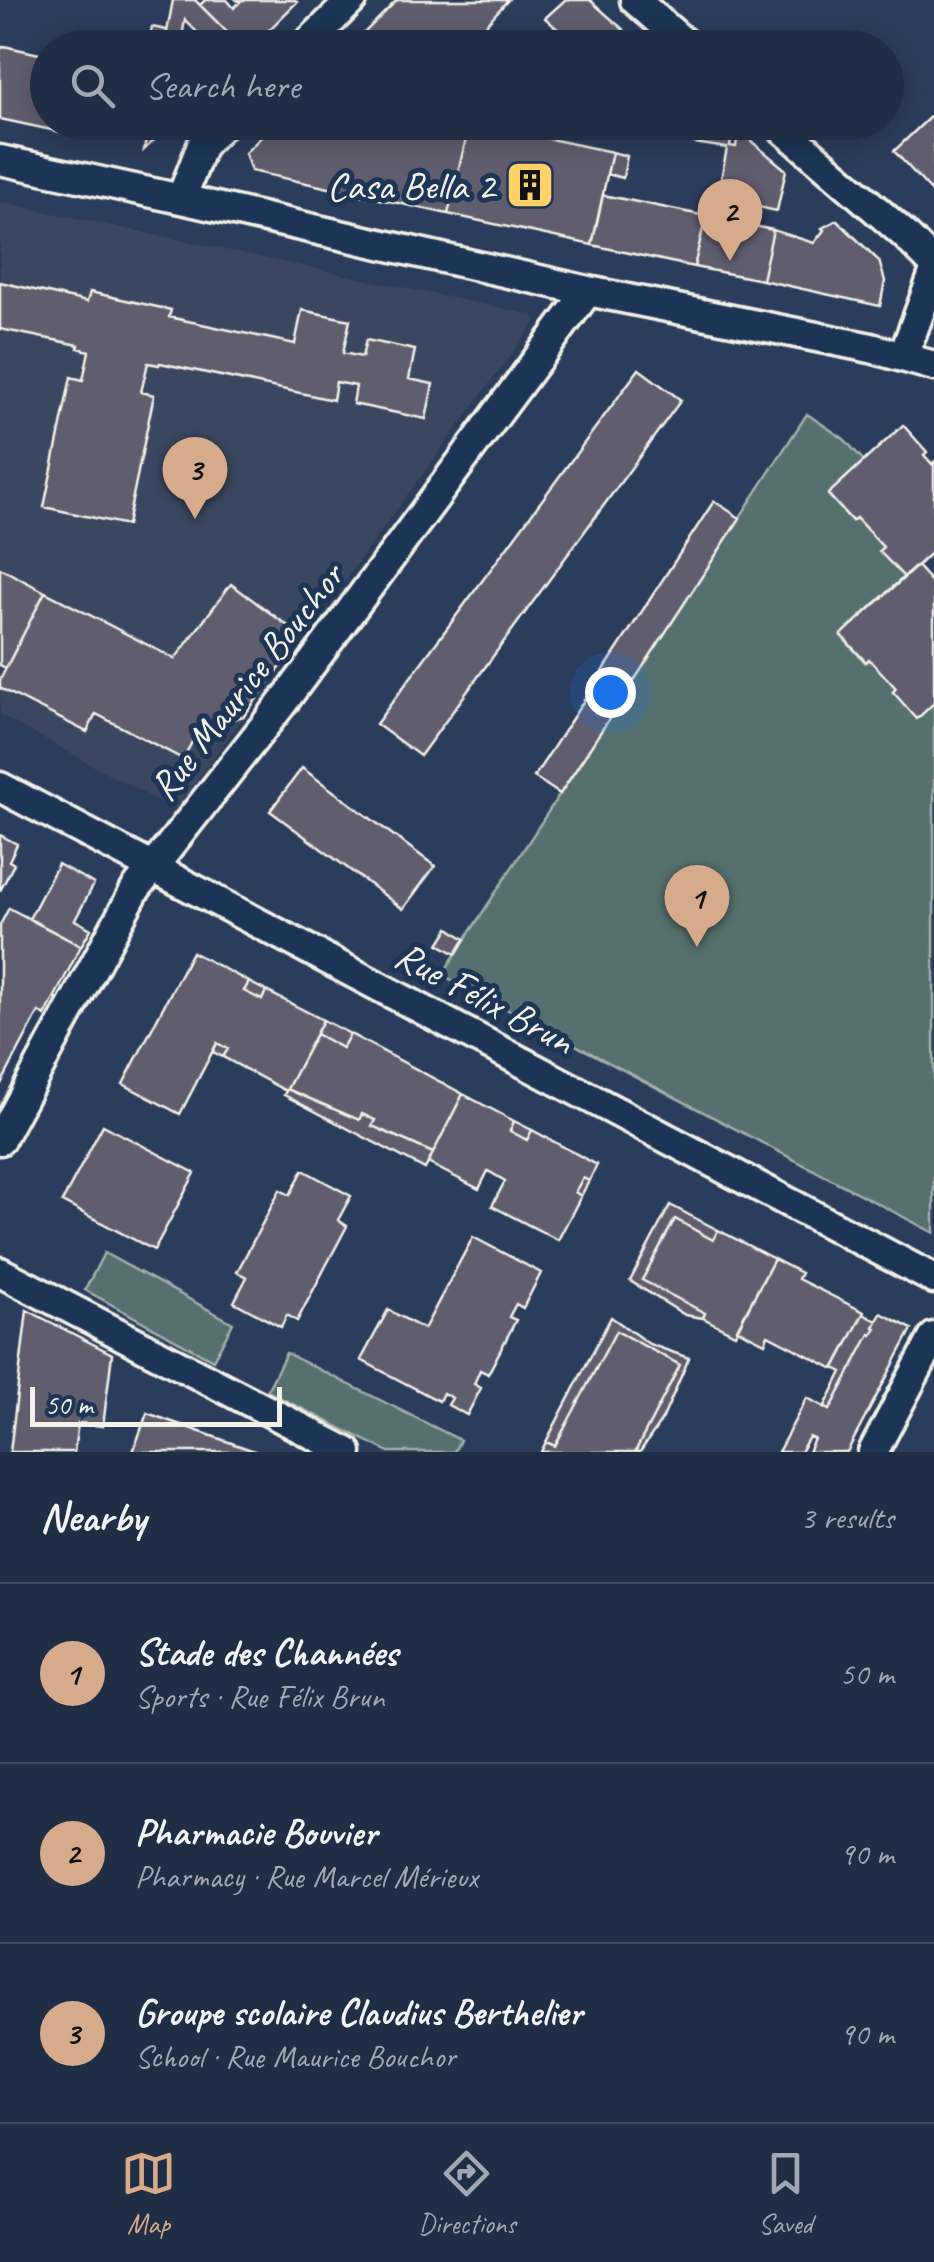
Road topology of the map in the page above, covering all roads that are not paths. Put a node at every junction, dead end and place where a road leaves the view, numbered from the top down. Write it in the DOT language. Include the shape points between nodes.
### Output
graph roads {
  1 [pos="352,0"];
  2 [pos="636,0"];
  3 [pos="321,30"];
  4 [pos="670,30"];
  5 [pos="207,140"];
  6 [pos="797,140"];
  7 [pos="0,160"];
  8 [pos="182,199"];
  9 [pos="934,264"];
  10 [pos="934,273"];
  11 [pos="588,291"];
  12 [pos="903,356"];
  13 [pos="934,366"];
  14 [pos="0,786"];
  15 [pos="152,867"];
  16 [pos="0,1140"];
  17 [pos="0,1272"];
  18 [pos="934,1279"];
  19 [pos="934,1337"];
  20 [pos="347,1452"];
  21 [pos="873,1452"];
  1 -- 3 [label="street"];
  2 -- 4 [label="street"];
  5 -- 8 [label="street"];
  6 -- 9 [label="street"];
  7 -- 8 [label="street"];
  8 -- 11 [label="street"];
  10 -- 12 [label="street"];
  11 -- 12 [label="street"];
  11 -- 15 [label="street, Rue Maurice Bouchor" via="284,702"];
  12 -- 13 [label="street"];
  14 -- 15 [label="street, Rue Félix Brun"];
  15 -- 16 [label="street, Rue Maurice Bouchor"];
  15 -- 18 [label="street, Rue Félix Brun"];
  17 -- 20 [label="street"];
  19 -- 21 [label="street"];
}
